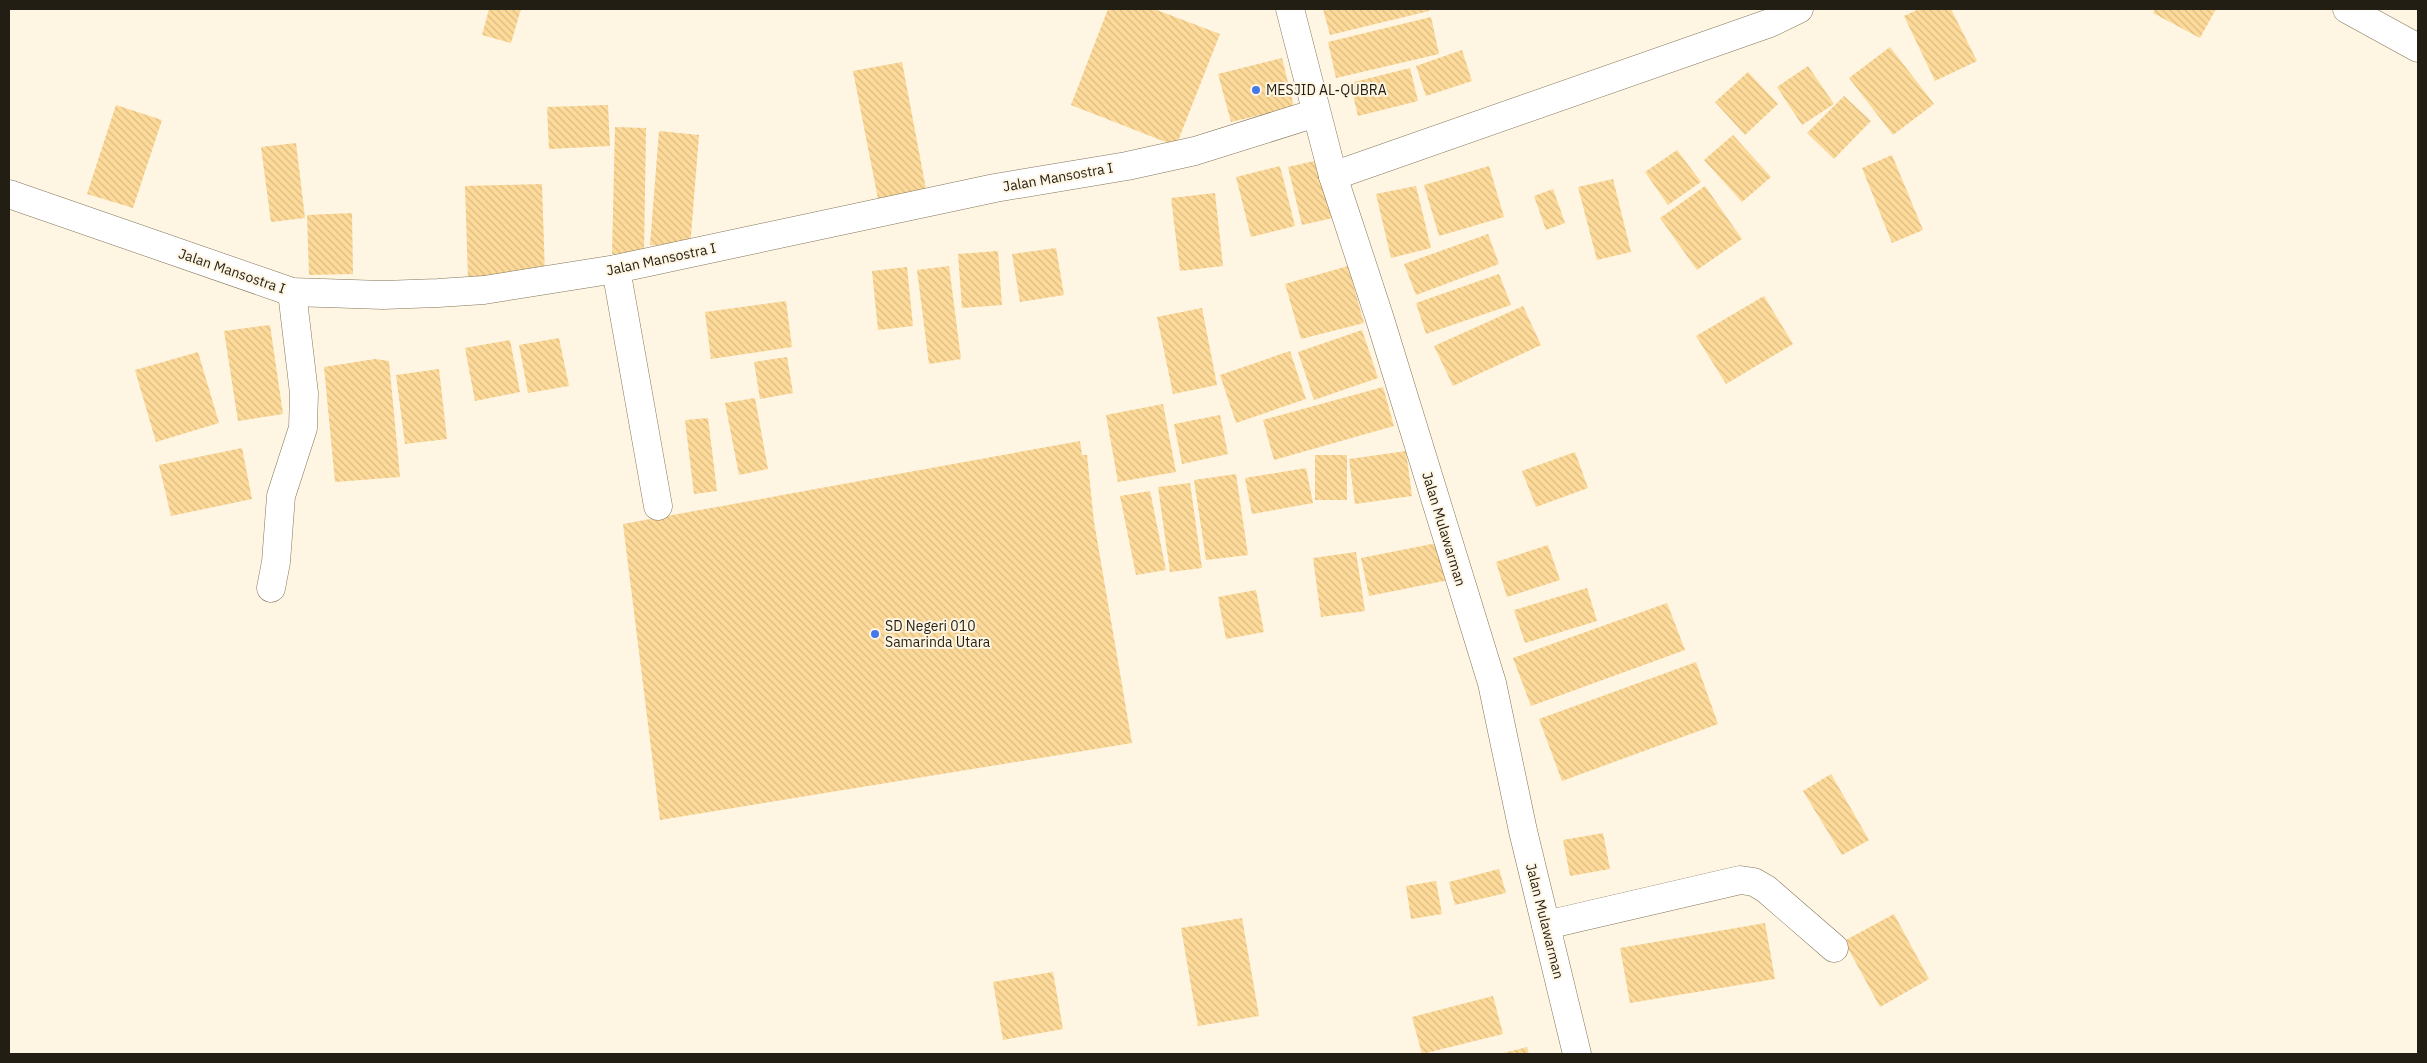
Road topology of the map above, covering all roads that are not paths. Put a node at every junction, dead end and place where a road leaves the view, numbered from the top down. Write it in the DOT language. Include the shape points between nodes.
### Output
graph roads {
  1 [pos="1290,9"];
  2 [pos="1799,9"];
  3 [pos="2347,9"];
  4 [pos="2418,48"];
  5 [pos="1316,113"];
  6 [pos="1333,176"];
  7 [pos="9,194"];
  8 [pos="616,269"];
  9 [pos="292,292"];
  10 [pos="658,506"];
  11 [pos="271,588"];
  12 [pos="1546,925"];
  13 [pos="1834,948"];
  14 [pos="1577,1054"];
  1 -- 5 [label="street, Jalan Mulawarman"];
  2 -- 6 [label="street" via="1761,26"];
  3 -- 4 [label="street"];
  5 -- 6 [label="street, Jalan Mulawarman"];
  5 -- 8 [label="street, Jalan Mansostra I" via="1195,151 995,188"];
  6 -- 12 [label="street, Jalan Mulawarman" via="1380,316 1492,683"];
  7 -- 9 [label="street, Jalan Mansostra I"];
  8 -- 9 [label="street, Jalan Mansostra I" via="484,290 383,295"];
  8 -- 10 [label="street"];
  9 -- 11 [label="street" via="304,393 303,428 281,496"];
  12 -- 13 [label="street" via="1740,880 1754,882 1766,889"];
  12 -- 14 [label="street, Jalan Mulawarman"];
}
